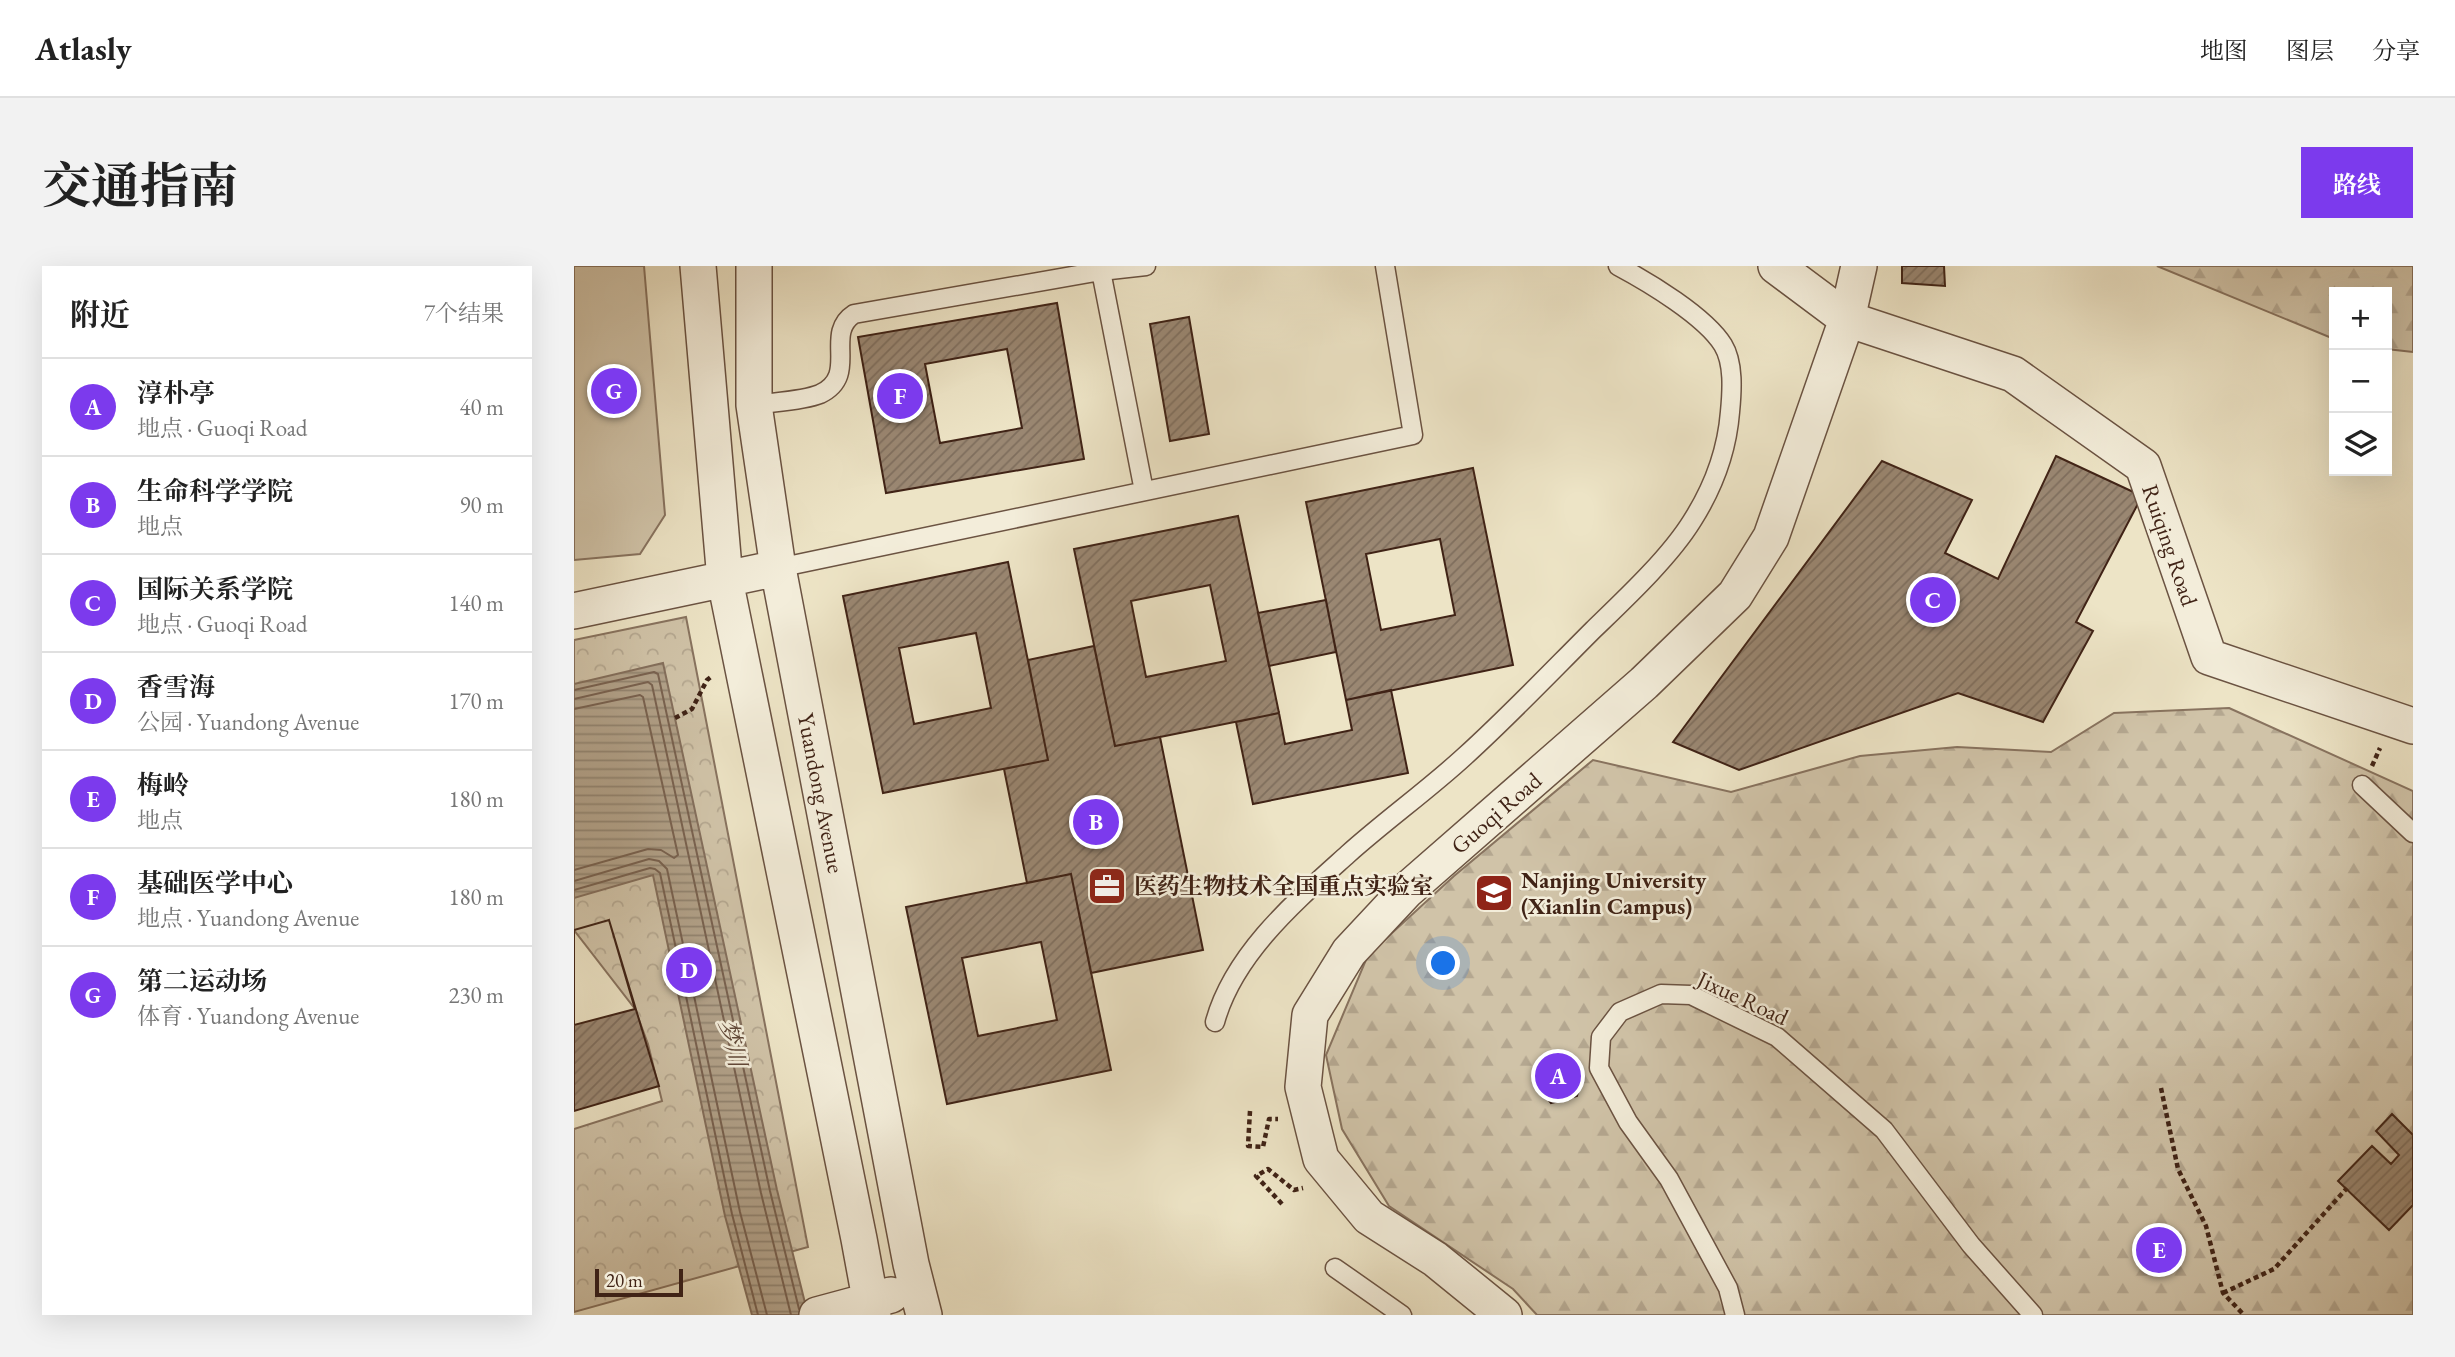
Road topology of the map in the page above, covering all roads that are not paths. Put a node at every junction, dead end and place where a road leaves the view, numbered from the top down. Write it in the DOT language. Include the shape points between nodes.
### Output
graph roads {
  1 [pos="698,266"];
  2 [pos="754,266"];
  3 [pos="1146,266"];
  4 [pos="1385,266"];
  5 [pos="1618,266"];
  6 [pos="1776,266"];
  7 [pos="1858,266"];
  8 [pos="1101,271"];
  9 [pos="1847,318"];
  10 [pos="754,405"];
  11 [pos="1144,491"];
  12 [pos="778,568"];
  13 [pos="725,580"];
  14 [pos="574,611"];
  15 [pos="2403,722"];
  16 [pos="2362,785"];
  17 [pos="2413,833"];
  18 [pos="1215,1022"];
  19 [pos="1335,1268"];
  20 [pos="921,1301"];
  21 [pos="871,1308"];
  22 [pos="822,1314"];
  23 [pos="1402,1315"];
  24 [pos="1504,1315"];
  25 [pos="1735,1315"];
  26 [pos="2033,1315"];
  1 -- 13 [label="street"];
  2 -- 10 [label="street, Yuandong Avenue"];
  3 -- 8 [label="lane"];
  4 -- 11 [label="lane" via="1413,435"];
  5 -- 18 [label="lane" via="1701,322 1723,345 1731,372 1724,451 1692,522 1611,612 1464,757 1293,904 1257,944 1221,1001"];
  6 -- 9 [label="street"];
  7 -- 9 [label="street, Guoqi Road"];
  8 -- 10 [label="lane" via="854,314 841,329 842,367 834,384 819,394"];
  8 -- 11 [label="lane"];
  9 -- 15 [label="street, Ruiqing Road" via="2013,374 2143,466 2209,657"];
  9 -- 24 [label="street, Guoqi Road" via="1771,537 1735,595 1644,684 1406,891 1349,952 1310,1015 1303,1087 1321,1159 1369,1217 1435,1259"];
  10 -- 12 [label="street, Yuandong Avenue"];
  11 -- 12 [label="lane"];
  12 -- 13 [label="street"];
  12 -- 20 [label="street, Yuandong Avenue"];
  13 -- 14 [label="street"];
  13 -- 21 [label="street"];
  16 -- 17 [label="lane"];
  19 -- 23 [label="lane"];
  20 -- 21 [label="street"];
  21 -- 22 [label="street"];
  25 -- 26 [label="lane, Jixue Road" via="1728,1288 1670,1179 1628,1122 1599,1068 1601,1037 1620,1012 1661,994 1691,995 1777,1037 1884,1130 1971,1245"];
}
